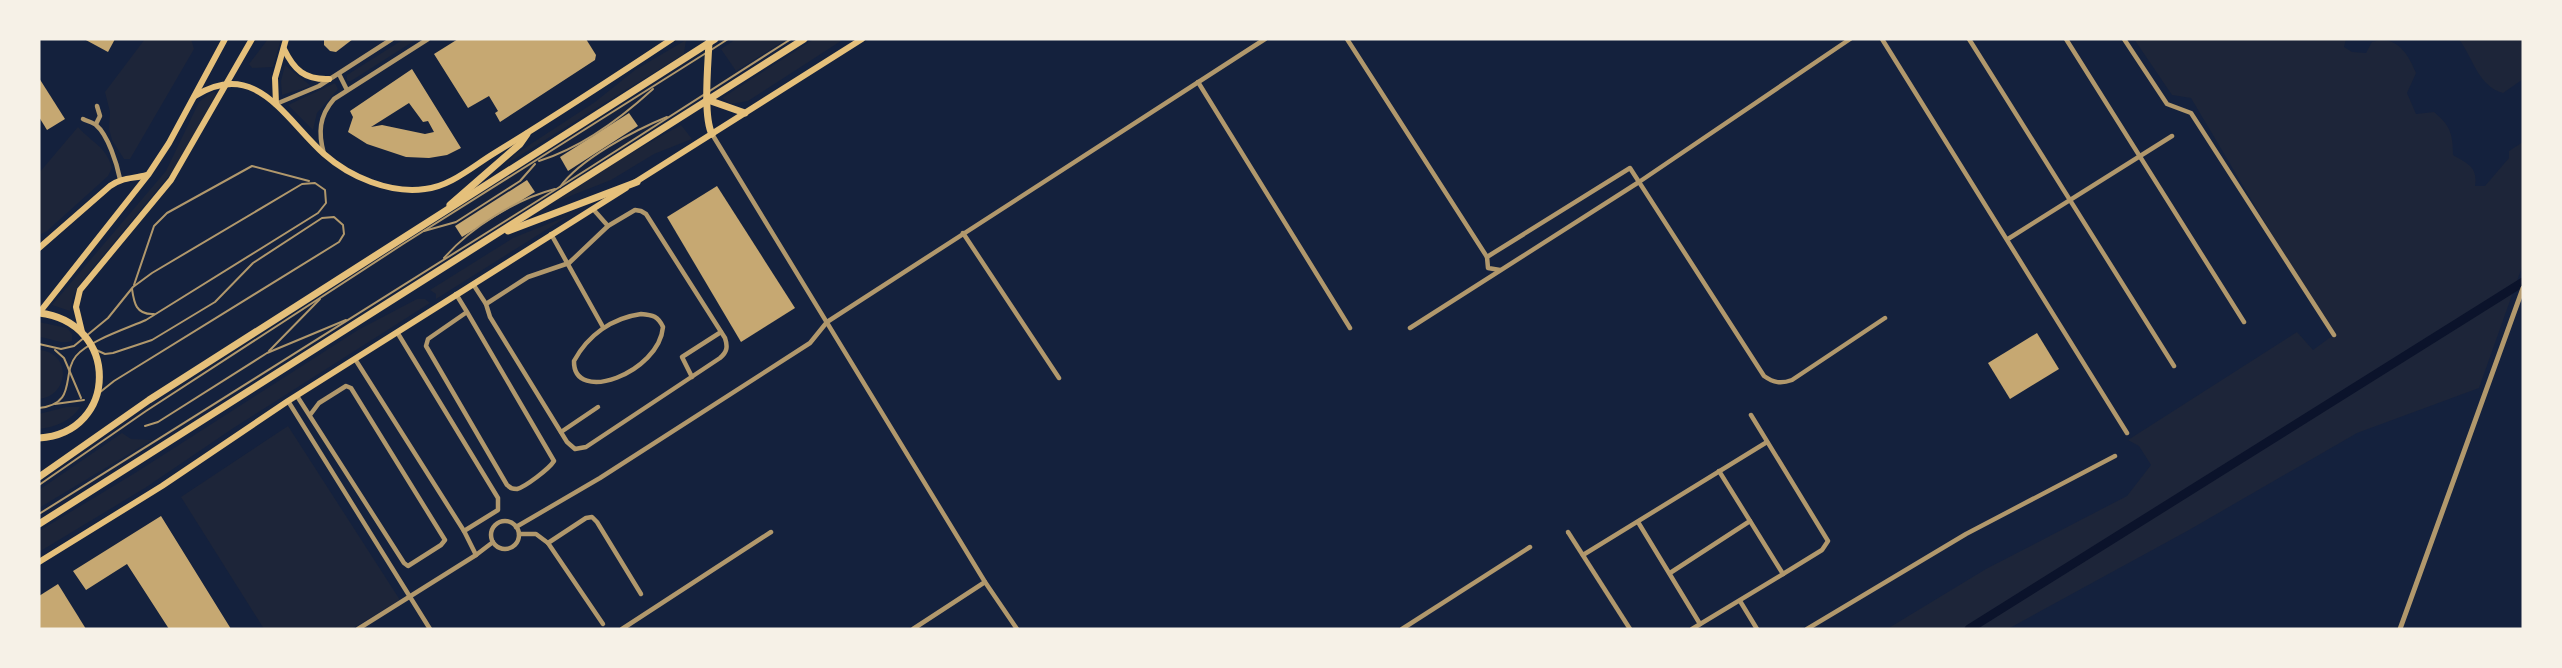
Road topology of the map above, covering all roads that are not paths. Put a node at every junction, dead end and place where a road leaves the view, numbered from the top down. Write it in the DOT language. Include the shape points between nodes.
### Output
graph roads {
  1 [pos="225,39"];
  2 [pos="252,39"];
  3 [pos="286,39"];
  4 [pos="392,39"];
  5 [pos="428,39"];
  6 [pos="672,39"];
  7 [pos="728,39"];
  8 [pos="790,39"];
  9 [pos="804,39"];
  10 [pos="862,39"];
  11 [pos="1265,39"];
  12 [pos="1347,39"];
  13 [pos="1850,39"];
  14 [pos="1882,39"];
  15 [pos="1969,39"];
  16 [pos="2066,39"];
  17 [pos="2124,39"];
  18 [pos="712,40"];
  19 [pos="284,48"];
  20 [pos="709,51"];
  21 [pos="339,74"];
  22 [pos="329,79"];
  23 [pos="227,82"];
  24 [pos="1198,82"];
  25 [pos="657,85"];
  26 [pos="347,90"];
  27 [pos="708,91"];
  28 [pos="195,96"];
  29 [pos="708,100"];
  30 [pos="276,104"];
  31 [pos="97,106"];
  32 [pos="675,113"];
  33 [pos="745,113"];
  34 [pos="83,118"];
  35 [pos="96,124"];
  36 [pos="527,134"];
  37 [pos="712,134"];
  38 [pos="2172,136"];
  39 [pos="324,154"];
  40 [pos="2140,158"];
  41 [pos="536,162"];
  42 [pos="148,175"];
  43 [pos="120,179"];
  44 [pos="637,182"];
  45 [pos="1639,182"];
  46 [pos="315,183"];
  47 [pos="558,188"];
  48 [pos="2070,200"];
  49 [pos="446,209"];
  50 [pos="593,209"];
  51 [pos="608,226"];
  52 [pos="421,232"];
  53 [pos="963,233"];
  54 [pos="551,234"];
  55 [pos="495,237"];
  56 [pos="2008,239"];
  57 [pos="39,248"];
  58 [pos="1487,257"];
  59 [pos="442,260"];
  60 [pos="568,263"];
  61 [pos="1500,270"];
  62 [pos="473,284"];
  63 [pos="133,288"];
  64 [pos="2523,288"];
  65 [pos="456,294"];
  66 [pos="323,296"];
  67 [pos="486,304"];
  68 [pos="467,312"];
  69 [pos="39,313"];
  70 [pos="157,313"];
  71 [pos="354,316"];
  72 [pos="1885,318"];
  73 [pos="827,322"];
  74 [pos="2244,322"];
  75 [pos="603,327"];
  76 [pos="1350,328"];
  77 [pos="1410,328"];
  78 [pos="397,332"];
  79 [pos="721,332"];
  80 [pos="83,333"];
  81 [pos="2334,335"];
  82 [pos="39,344"];
  83 [pos="53,348"];
  84 [pos="93,348"];
  85 [pos="267,353"];
  86 [pos="355,359"];
  87 [pos="2174,366"];
  88 [pos="69,373"];
  89 [pos="692,377"];
  90 [pos="1059,378"];
  91 [pos="99,393"];
  92 [pos="297,396"];
  93 [pos="288,401"];
  94 [pos="52,405"];
  95 [pos="598,407"];
  96 [pos="39,408"];
  97 [pos="310,415"];
  98 [pos="1751,416"];
  99 [pos="145,426"];
  100 [pos="561,432"];
  101 [pos="2127,433"];
  102 [pos="39,438"];
  103 [pos="1767,442"];
  104 [pos="2115,456"];
  105 [pos="1719,471"];
  106 [pos="39,477"];
  107 [pos="39,486"];
  108 [pos="39,514"];
  109 [pos="1750,521"];
  110 [pos="1638,522"];
  111 [pos="39,524"];
  112 [pos="516,527"];
  113 [pos="464,531"];
  114 [pos="771,532"];
  115 [pos="1568,532"];
  116 [pos="519,534"];
  117 [pos="493,542"];
  118 [pos="548,543"];
  119 [pos="1530,547"];
  120 [pos="477,555"];
  121 [pos="1583,555"];
  122 [pos="39,562"];
  123 [pos="1670,573"];
  124 [pos="1783,574"];
  125 [pos="985,582"];
  126 [pos="641,594"];
  127 [pos="409,596"];
  128 [pos="1740,601"];
  129 [pos="603,624"];
  130 [pos="1700,624"];
  131 [pos="358,629"];
  132 [pos="430,629"];
  133 [pos="622,629"];
  134 [pos="913,629"];
  135 [pos="1017,629"];
  136 [pos="1402,629"];
  137 [pos="1630,629"];
  138 [pos="1692,629"];
  139 [pos="1757,629"];
  140 [pos="1807,629"];
  141 [pos="2400,629"];
  1 -- 28 [label="main road"];
  2 -- 23 [label="main road"];
  3 -- 19 [label="main road"];
  4 -- 21 [label="street"];
  5 -- 26 [label="street"];
  6 -- 36 [label="main road"];
  7 -- 20 [label="lane"];
  8 -- 27 [label="lane"];
  9 -- 29 [label="highway"];
  10 -- 33 [label="main road"];
  11 -- 24 [label="street"];
  12 -- 58 [label="street"];
  13 -- 45 [label="street"];
  14 -- 56 [label="street"];
  15 -- 48 [label="street"];
  16 -- 40 [label="street"];
  17 -- 81 [label="street" via="2167,104 2194,117"];
  18 -- 20 [label="highway"];
  18 -- 49 [label="highway"];
  19 -- 22 [label="main road" via="300,73 318,80"];
  19 -- 30 [label="main road" via="275,78"];
  20 -- 25 [label="lane"];
  20 -- 27 [label="highway"];
  21 -- 22 [label="street"];
  21 -- 26 [label="street"];
  22 -- 30 [label="street"];
  23 -- 28 [label="main road"];
  23 -- 30 [label="main road" via="246,86"];
  23 -- 80 [label="main road" via="171,180 80,290 76,306"];
  24 -- 53 [label="street"];
  24 -- 76 [label="street"];
  25 -- 41 [label="lane"];
  25 -- 41 [label="lane" via="624,115 559,155"];
  26 -- 39 [label="street" via="334,99 323,117 320,135"];
  27 -- 29 [label="highway"];
  27 -- 32 [label="lane"];
  28 -- 42 [label="main road"];
  29 -- 33 [label="highway"];
  29 -- 37 [label="highway" via="707,120"];
  29 -- 55 [label="highway"];
  30 -- 39 [label="main road"];
  31 -- 35 [label="street" via="100,116"];
  32 -- 47 [label="lane"];
  32 -- 47 [label="lane" via="635,131 570,173"];
  33 -- 37 [label="main road"];
  34 -- 35 [label="street"];
  35 -- 43 [label="street" via="112,152"];
  36 -- 39 [label="main road" via="452,179 427,189 398,188 362,178"];
  36 -- 49 [label="highway"];
  37 -- 44 [label="main road"];
  37 -- 73 [label="street"];
  38 -- 40 [label="street"];
  40 -- 48 [label="street"];
  40 -- 74 [label="street"];
  41 -- 52 [label="lane"];
  41 -- 52 [label="lane" via="520,182 456,222"];
  42 -- 43 [label="main road"];
  42 -- 69 [label="main road"];
  43 -- 57 [label="main road"];
  44 -- 50 [label="main road"];
  44 -- 55 [label="highway"];
  45 -- 58 [label="street" via="1630,168"];
  45 -- 61 [label="street"];
  45 -- 72 [label="street" via="1764,376 1773,382 1792,380"];
  46 -- 63 [label="lane" via="302,184"];
  46 -- 63 [label="lane" via="252,165 167,213 154,225"];
  46 -- 70 [label="lane" via="327,197 321,211"];
  47 -- 59 [label="lane"];
  47 -- 59 [label="lane" via="530,196 466,236"];
  48 -- 56 [label="street"];
  48 -- 87 [label="street"];
  49 -- 106 [label="highway" via="149,400"];
  50 -- 51 [label="street"];
  50 -- 54 [label="main road"];
  51 -- 60 [label="street"];
  51 -- 79 [label="street" via="635,210 646,214"];
  52 -- 66 [label="lane"];
  53 -- 73 [label="street"];
  53 -- 90 [label="street"];
  54 -- 60 [label="street"];
  54 -- 62 [label="main road"];
  55 -- 111 [label="highway"];
  56 -- 101 [label="street"];
  58 -- 61 [label="street" via="1488,268"];
  59 -- 71 [label="lane"];
  60 -- 67 [label="street" via="528,277"];
  60 -- 75 [label="street"];
  61 -- 77 [label="street"];
  62 -- 65 [label="main road"];
  62 -- 67 [label="street"];
  63 -- 70 [label="lane" via="138,310"];
  63 -- 83 [label="lane" via="108,318 74,346"];
  64 -- 141 [label="street"];
  65 -- 68 [label="street"];
  65 -- 78 [label="main road"];
  66 -- 85 [label="lane"];
  66 -- 107 [label="lane"];
  67 -- 100 [label="street"];
  68 -- 68 [label="street" via="428,339 426,346 507,485 518,489 554,461"];
  69 -- 80 [label="highway" via="66,320"];
  70 -- 88 [label="lane" via="81,351 72,361"];
  71 -- 85 [label="lane"];
  71 -- 108 [label="lane"];
  73 -- 112 [label="street" via="810,343 600,478"];
  73 -- 125 [label="street"];
  75 -- 75 [label="street" via="574,361 577,374 584,379 603,382 636,369 657,347 663,327 659,319 641,314"];
  78 -- 86 [label="main road"];
  78 -- 113 [label="street" via="498,498 498,510"];
  79 -- 89 [label="street" via="728,346 725,353"];
  79 -- 89 [label="street" via="682,357"];
  80 -- 84 [label="highway"];
  82 -- 83 [label="lane"];
  83 -- 88 [label="lane" via="64,358"];
  84 -- 91 [label="highway" via="99,366"];
  84 -- 91 [label="lane" via="113,353 152,340 214,302 262,255 322,218 334,217 343,225 344,234 339,242"];
  85 -- 99 [label="lane" via="158,422"];
  86 -- 92 [label="main road"];
  86 -- 113 [label="street"];
  88 -- 94 [label="lane" via="68,388"];
  88 -- 94 [label="lane" via="82,399"];
  89 -- 100 [label="street" via="586,447 575,449"];
  91 -- 102 [label="highway" via="86,415 73,427"];
  92 -- 93 [label="main road"];
  92 -- 97 [label="street"];
  93 -- 122 [label="main road"];
  93 -- 127 [label="street"];
  94 -- 96 [label="lane"];
  95 -- 100 [label="street"];
  97 -- 97 [label="street" via="404,563 408,566 441,545 445,540 351,388 346,386 319,403"];
  98 -- 103 [label="street"];
  103 -- 105 [label="street"];
  103 -- 124 [label="street" via="1828,541 1822,550"];
  104 -- 140 [label="street" via="1966,534"];
  105 -- 109 [label="street"];
  105 -- 110 [label="street"];
  109 -- 123 [label="street"];
  109 -- 124 [label="street"];
  110 -- 121 [label="street"];
  110 -- 123 [label="street"];
  112 -- 116 [label="street"];
  112 -- 117 [label="street" via="509,522 500,523 491,533"];
  113 -- 120 [label="street"];
  114 -- 133 [label="street"];
  115 -- 121 [label="street"];
  116 -- 117 [label="street" via="517,543 509,549"];
  116 -- 118 [label="street" via="536,534"];
  117 -- 120 [label="street"];
  118 -- 126 [label="street" via="592,518"];
  118 -- 129 [label="street"];
  119 -- 136 [label="street"];
  120 -- 127 [label="street"];
  121 -- 137 [label="street"];
  123 -- 130 [label="street"];
  124 -- 128 [label="street"];
  125 -- 134 [label="street"];
  125 -- 135 [label="street"];
  127 -- 131 [label="street"];
  127 -- 132 [label="street"];
  128 -- 130 [label="street"];
  128 -- 139 [label="street"];
  130 -- 138 [label="street"];
}
